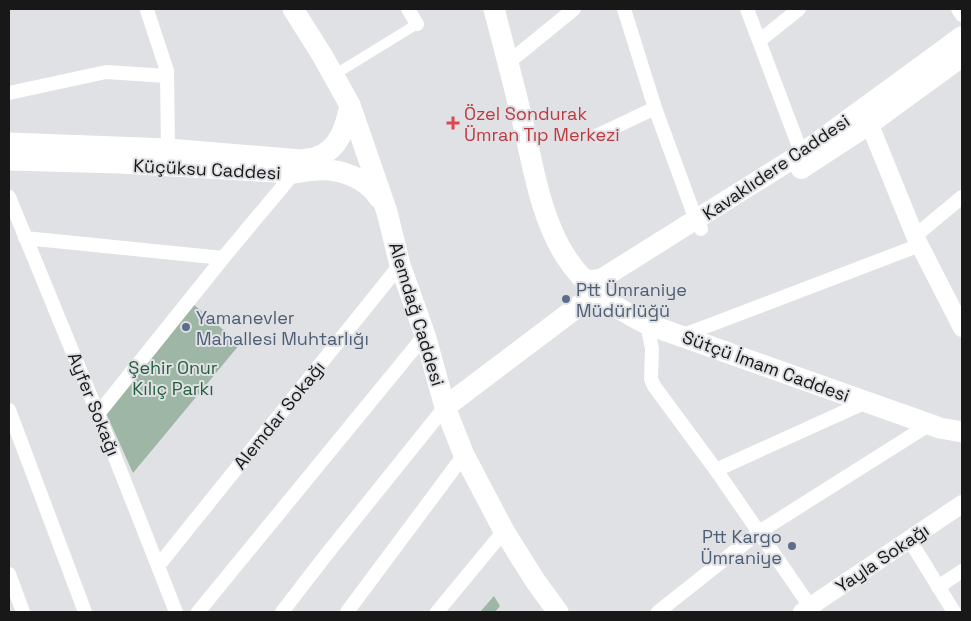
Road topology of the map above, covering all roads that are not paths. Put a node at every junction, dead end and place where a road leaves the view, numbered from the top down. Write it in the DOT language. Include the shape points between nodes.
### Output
graph roads {
  1 [pos="293,9"];
  2 [pos="408,9"];
  3 [pos="494,9"];
  4 [pos="574,9"];
  5 [pos="624,9"];
  6 [pos="746,9"];
  7 [pos="798,9"];
  8 [pos="958,9"];
  9 [pos="147,10"];
  10 [pos="962,14"];
  11 [pos="417,24"];
  12 [pos="962,36"];
  13 [pos="759,41"];
  14 [pos="962,57"];
  15 [pos="509,62"];
  16 [pos="334,75"];
  17 [pos="167,76"];
  18 [pos="9,93"];
  19 [pos="350,105"];
  20 [pos="655,108"];
  21 [pos="866,117"];
  22 [pos="596,136"];
  23 [pos="9,143"];
  24 [pos="168,149"];
  25 [pos="804,159"];
  26 [pos="9,160"];
  27 [pos="294,173"];
  28 [pos="9,197"];
  29 [pos="962,197"];
  30 [pos="387,212"];
  31 [pos="698,224"];
  32 [pos="26,238"];
  33 [pos="917,240"];
  34 [pos="223,258"];
  35 [pos="400,265"];
  36 [pos="589,285"];
  37 [pos="647,324"];
  38 [pos="962,328"];
  39 [pos="425,336"];
  40 [pos="681,336"];
  41 [pos="866,402"];
  42 [pos="445,407"];
  43 [pos="9,410"];
  44 [pos="98,414"];
  45 [pos="930,424"];
  46 [pos="961,430"];
  47 [pos="464,455"];
  48 [pos="716,470"];
  49 [pos="962,504"];
  50 [pos="504,531"];
  51 [pos="759,532"];
  52 [pos="908,539"];
  53 [pos="158,566"];
  54 [pos="962,572"];
  55 [pos="9,574"];
  56 [pos="938,587"];
  57 [pos="809,610"];
  58 [pos="24,612"];
  59 [pos="85,612"];
  60 [pos="176,612"];
  61 [pos="198,612"];
  62 [pos="282,612"];
  63 [pos="348,612"];
  64 [pos="437,612"];
  65 [pos="558,612"];
  66 [pos="658,612"];
  67 [pos="954,612"];
  1 -- 16 [label="main road, Alemdağ Caddesi"];
  2 -- 11 [label="street"];
  3 -- 15 [label="main road, Sütçü İmam Caddesi"];
  4 -- 15 [label="street"];
  5 -- 20 [label="street"];
  6 -- 13 [label="street"];
  7 -- 13 [label="street"];
  8 -- 10 [label="street"];
  9 -- 17 [label="street"];
  11 -- 16 [label="street"];
  12 -- 21 [label="main road, Kavaklıdere Caddesi"];
  13 -- 25 [label="street"];
  14 -- 21 [label="main road, Kavaklıdere Caddesi"];
  15 -- 36 [label="main road, Sütçü İmam Caddesi" via="550,227 566,257"];
  16 -- 19 [label="main road, Alemdağ Caddesi"];
  17 -- 18 [label="street" via="106,72"];
  17 -- 24 [label="street"];
  19 -- 24 [label="main road, Küçüksu Caddesi" via="345,128 333,147 318,157 301,160"];
  19 -- 30 [label="main road, Alemdağ Caddesi"];
  20 -- 22 [label="street"];
  20 -- 31 [label="street"];
  21 -- 25 [label="main road, Kavaklıdere Caddesi"];
  21 -- 33 [label="street"];
  23 -- 24 [label="main road, Küçüksu Caddesi"];
  25 -- 31 [label="main road, Kavaklıdere Caddesi"];
  26 -- 27 [label="main road, Küçüksu Caddesi"];
  27 -- 30 [label="main road, Küçüksu Caddesi" via="319,169 342,172 375,191"];
  27 -- 34 [label="street"];
  28 -- 32 [label="street, Ayfer Sokağı"];
  29 -- 33 [label="street"];
  30 -- 35 [label="main road, Alemdağ Caddesi"];
  31 -- 36 [label="main road, Kavaklıdere Caddesi" via="601,279 590,280"];
  32 -- 34 [label="street"];
  32 -- 44 [label="street, Ayfer Sokağı"];
  33 -- 38 [label="street"];
  33 -- 40 [label="street"];
  34 -- 44 [label="street"];
  35 -- 39 [label="main road, Alemdağ Caddesi"];
  35 -- 53 [label="street, Alemdar Sokağı"];
  36 -- 37 [label="main road, Sütçü İmam Caddesi" via="623,312"];
  36 -- 42 [label="main road"];
  37 -- 40 [label="main road, Sütçü İmam Caddesi"];
  37 -- 48 [label="street" via="654,386"];
  39 -- 42 [label="main road, Alemdağ Caddesi"];
  39 -- 61 [label="street"];
  40 -- 41 [label="main road, Sütçü İmam Caddesi"];
  41 -- 45 [label="main road, Sütçü İmam Caddesi"];
  41 -- 48 [label="street"];
  42 -- 47 [label="main road, Alemdağ Caddesi"];
  42 -- 62 [label="street"];
  43 -- 59 [label="street"];
  44 -- 53 [label="street, Ayfer Sokağı"];
  45 -- 46 [label="main road, Sütçü İmam Caddesi"];
  45 -- 51 [label="street"];
  47 -- 50 [label="main road, Alemdağ Caddesi"];
  47 -- 63 [label="street"];
  48 -- 51 [label="street"];
  49 -- 52 [label="street, Yayla Sokağı"];
  50 -- 64 [label="street"];
  50 -- 65 [label="main road, Alemdağ Caddesi"];
  51 -- 57 [label="street"];
  51 -- 66 [label="street"];
  52 -- 56 [label="street"];
  52 -- 57 [label="street, Yayla Sokağı"];
  53 -- 60 [label="street, Ayfer Sokağı"];
  54 -- 56 [label="street"];
  55 -- 58 [label="street"];
  56 -- 67 [label="street"];
}
